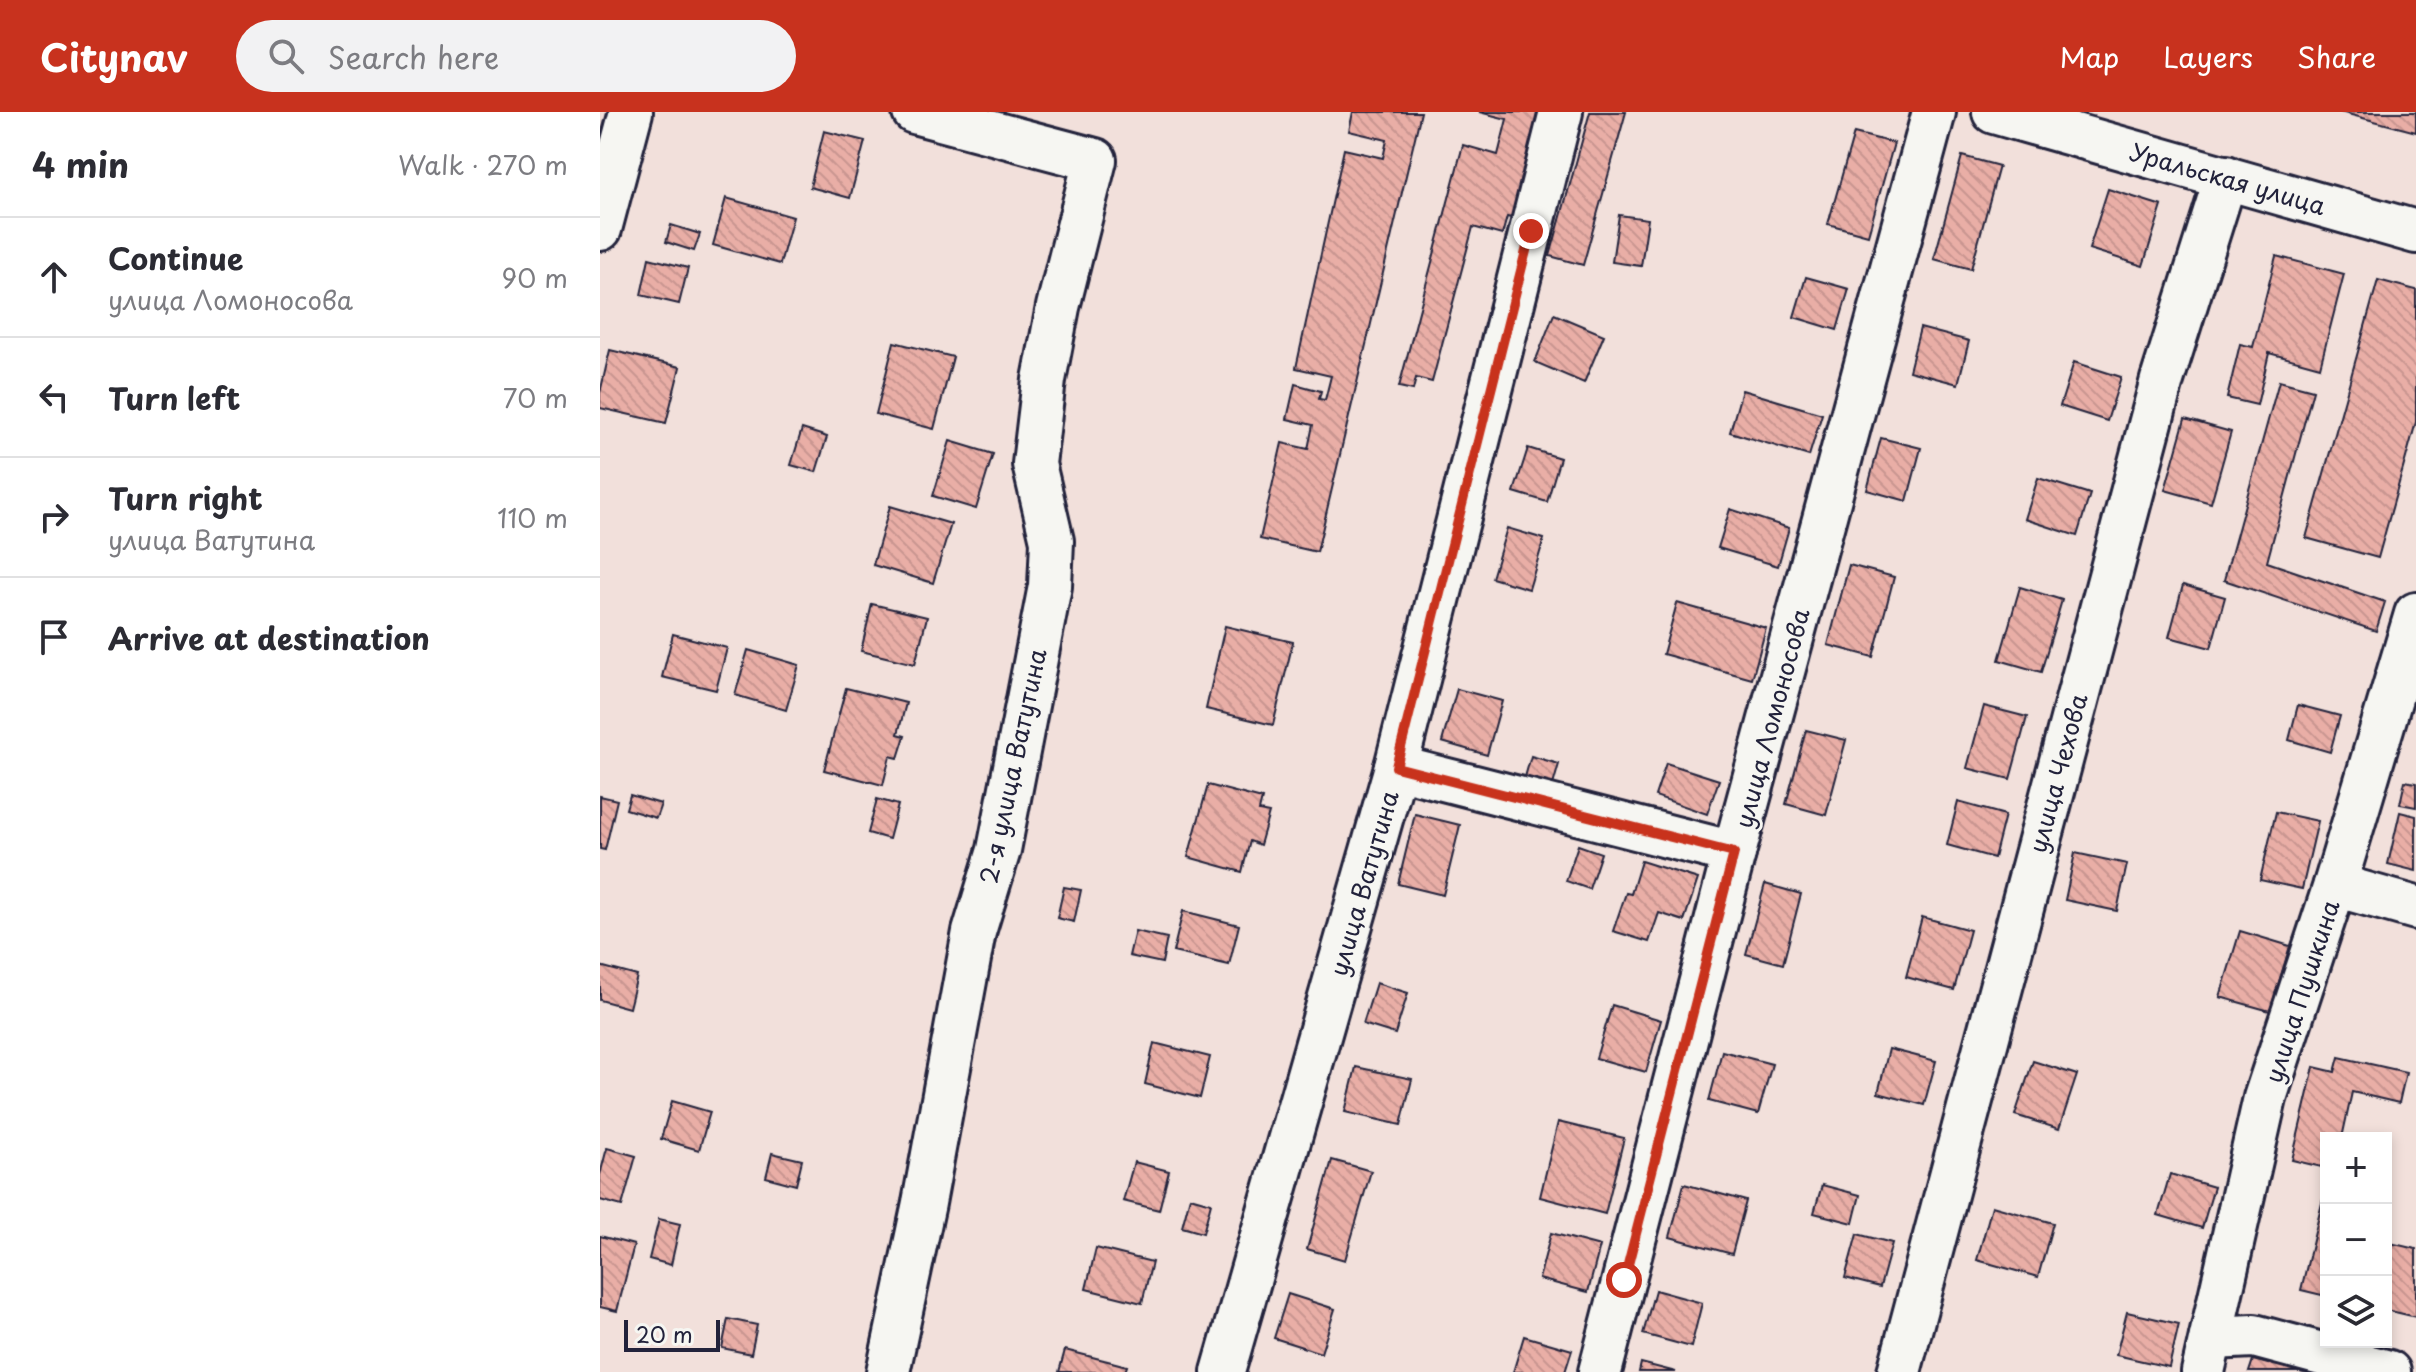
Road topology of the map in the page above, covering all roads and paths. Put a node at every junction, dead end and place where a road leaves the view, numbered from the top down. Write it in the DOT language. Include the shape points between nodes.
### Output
graph roads {
  1 [pos="631,112"];
  2 [pos="914,112"];
  3 [pos="1561,112"];
  4 [pos="1934,112"];
  5 [pos="1994,112"];
  6 [pos="2226,177"];
  7 [pos="600,229"];
  8 [pos="2416,232"];
  9 [pos="2416,614"];
  10 [pos="1396,767"];
  11 [pos="1734,853"];
  12 [pos="2335,885"];
  13 [pos="2416,908"];
  14 [pos="2207,1355"];
  15 [pos="888,1372"];
  16 [pos="1223,1372"];
  17 [pos="1600,1372"];
  18 [pos="1899,1372"];
  19 [pos="2389,1372"];
  1 -- 7 [label="street"];
  2 -- 15 [label="street, 2-я улица Ватутина" via="1095,160 1058,307 1034,464 1052,541 1050,586 999,850 974,932"];
  3 -- 10 [label="street, улица Ватутина"];
  4 -- 11 [label="street, улица Ломоносова"];
  5 -- 6 [label="street, Уральская улица"];
  6 -- 8 [label="street, Уральская улица"];
  6 -- 18 [label="street, улица Чехова" via="2158,395"];
  9 -- 12 [label="street, улица Пушкина"];
  10 -- 11 [label="street"];
  10 -- 16 [label="street, улица Ватутина"];
  11 -- 17 [label="street, улица Ломоносова"];
  12 -- 13 [label="street"];
  12 -- 14 [label="street, улица Пушкина" via="2265,1098"];
  14 -- 19 [label="street" via="2254,1336"];
}
